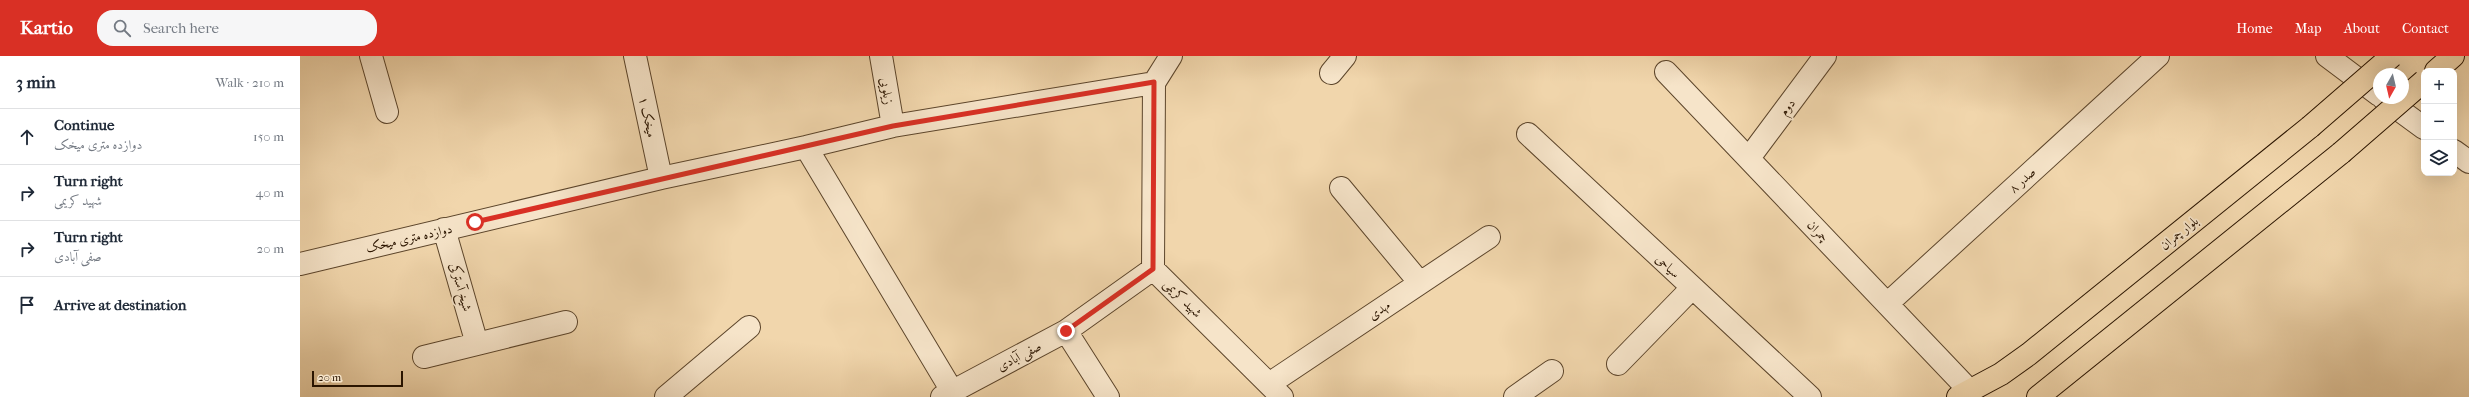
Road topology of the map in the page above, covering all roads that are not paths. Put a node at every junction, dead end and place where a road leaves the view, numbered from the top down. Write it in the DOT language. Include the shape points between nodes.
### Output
graph roads {
  1 [pos="371,56"];
  2 [pos="635,56"];
  3 [pos="881,56"];
  4 [pos="1171,56"];
  5 [pos="1345,56"];
  6 [pos="1825,56"];
  7 [pos="2158,56"];
  8 [pos="2327,56"];
  9 [pos="2392,56"];
  10 [pos="2453,56"];
  11 [pos="2439,68"];
  12 [pos="1666,72"];
  13 [pos="1331,73"];
  14 [pos="1154,82"];
  15 [pos="2421,84"];
  16 [pos="2373,90"];
  17 [pos="2391,104"];
  18 [pos="387,112"];
  19 [pos="893,126"];
  20 [pos="2421,126"];
  21 [pos="1528,134"];
  22 [pos="806,147"];
  23 [pos="2457,152"];
  24 [pos="1749,158"];
  25 [pos="2469,162"];
  26 [pos="661,178"];
  27 [pos="1341,188"];
  28 [pos="444,229"];
  29 [pos="1489,237"];
  30 [pos="300,264"];
  31 [pos="1153,269"];
  32 [pos="1420,283"];
  33 [pos="1692,288"];
  34 [pos="1887,304"];
  35 [pos="566,322"];
  36 [pos="749,326"];
  37 [pos="1066,331"];
  38 [pos="477,344"];
  39 [pos="424,357"];
  40 [pos="1618,364"];
  41 [pos="1552,371"];
  42 [pos="1275,390"];
  43 [pos="947,394"];
  44 [pos="1964,394"];
  45 [pos="666,396"];
  46 [pos="1108,397"];
  47 [pos="1515,397"];
  48 [pos="1810,397"];
  49 [pos="2038,397"];
  1 -- 18 [label="street"];
  2 -- 26 [label="street, میخک ۱"];
  3 -- 19 [label="street, زیلویی"];
  4 -- 14 [label="street"];
  5 -- 13 [label="street"];
  6 -- 24 [label="street, دوم"];
  7 -- 34 [label="street, صدر ۸"];
  8 -- 16 [label="street"];
  9 -- 44 [label="main road, بلوار چمران, bridge" via="2310,127 2029,354 2001,374"];
  10 -- 11 [label="main road"];
  12 -- 24 [label="street, چمران"];
  14 -- 19 [label="street, دوازده متری میخک"];
  14 -- 31 [label="street, شهید کریمی"];
  15 -- 49 [label="main road, bridge" via="2341,153"];
  17 -- 20 [label="street"];
  19 -- 22 [label="street, دوازده متری میخک"];
  21 -- 33 [label="street, سیاحی"];
  22 -- 26 [label="street, دوازده متری میخک"];
  22 -- 43 [label="street"];
  23 -- 25 [label="street"];
  24 -- 34 [label="street, چمران"];
  26 -- 28 [label="street, دوازده متری میخک"];
  27 -- 32 [label="street"];
  28 -- 30 [label="street, دوازده متری میخک"];
  28 -- 38 [label="street, شیخ آسترکی"];
  29 -- 32 [label="street, مهدی"];
  31 -- 37 [label="street, صفی آبادی"];
  31 -- 42 [label="street, شهید کریمی"];
  32 -- 42 [label="street, مهدی"];
  33 -- 40 [label="street"];
  33 -- 48 [label="street, سیاحی"];
  34 -- 44 [label="street, چمران"];
  35 -- 38 [label="street"];
  36 -- 45 [label="street"];
  37 -- 43 [label="street, صفی آبادی"];
  37 -- 46 [label="street"];
  38 -- 39 [label="street"];
  41 -- 47 [label="street"];
}
